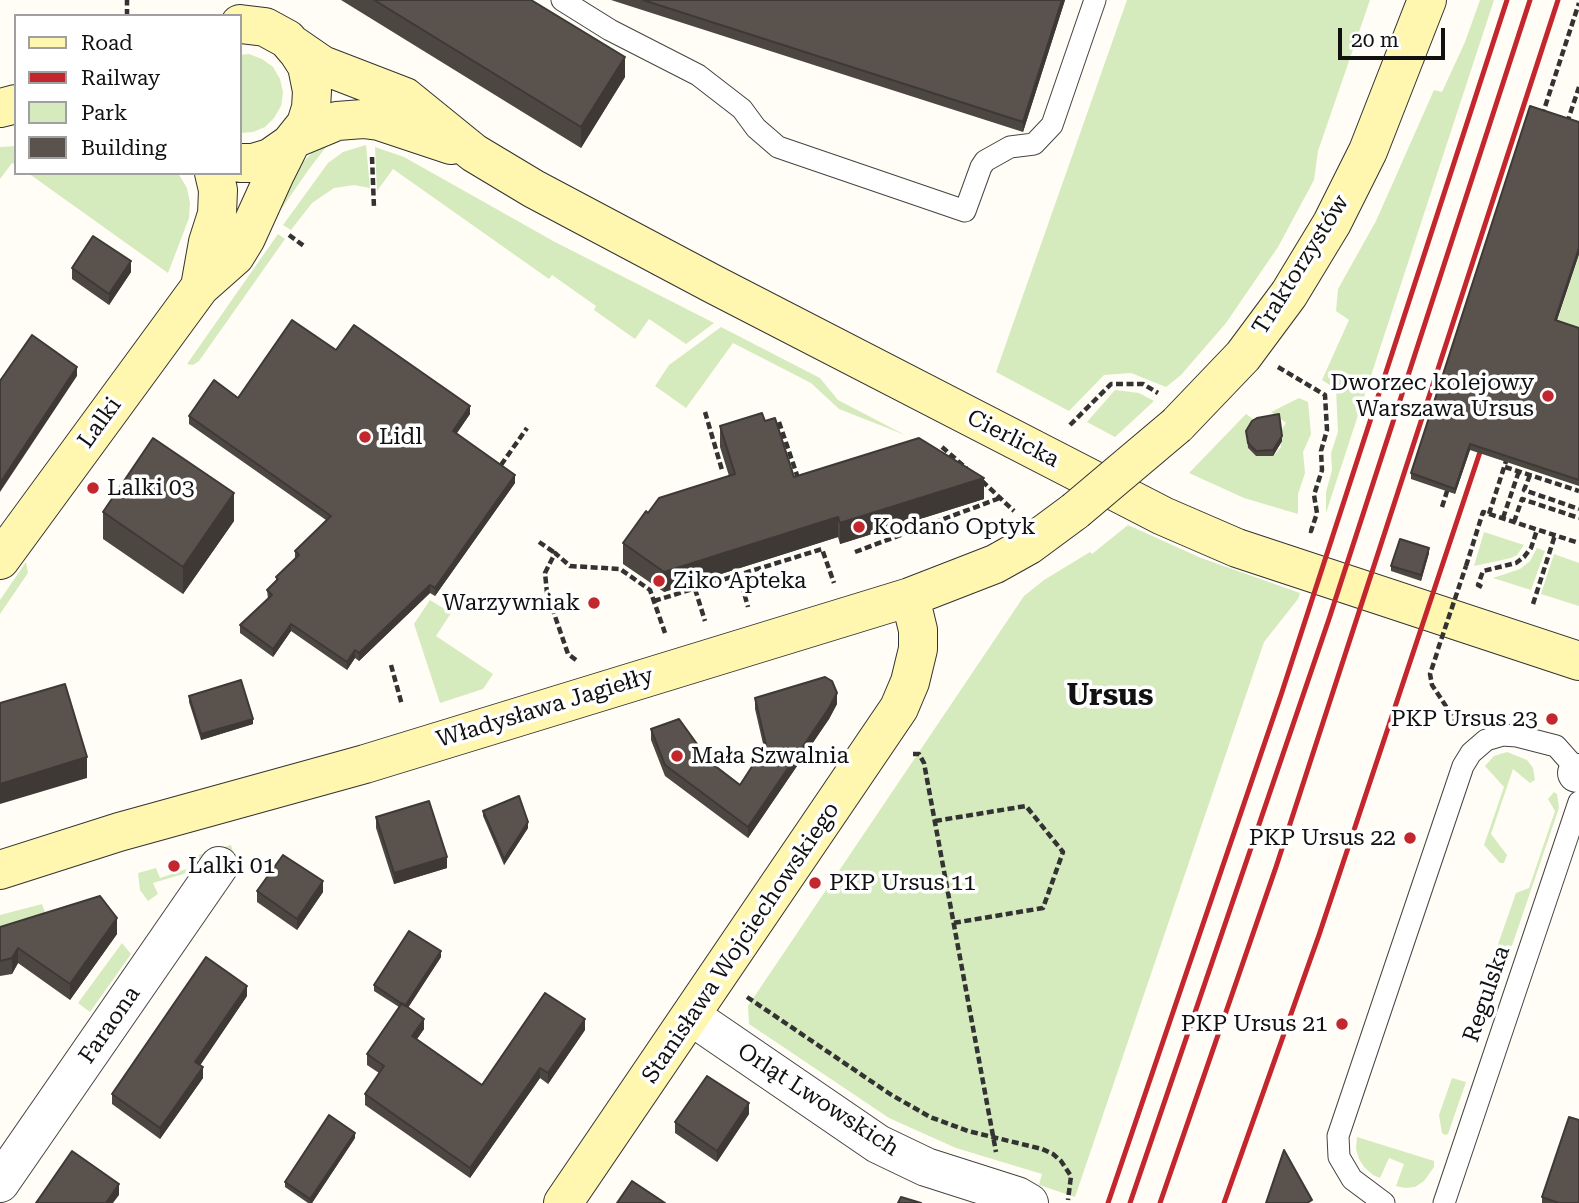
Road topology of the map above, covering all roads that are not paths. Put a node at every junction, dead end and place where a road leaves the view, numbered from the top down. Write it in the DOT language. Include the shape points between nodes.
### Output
graph roads {
  1 [pos="562,0"];
  2 [pos="1095,0"];
  3 [pos="1427,0"];
  4 [pos="242,24"];
  5 [pos="293,45"];
  6 [pos="293,141"];
  7 [pos="474,153"];
  8 [pos="242,163"];
  9 [pos="214,175"];
  10 [pos="200,287"];
  11 [pos="1076,511"];
  12 [pos="0,560"];
  13 [pos="910,597"];
  14 [pos="1579,661"];
  15 [pos="1578,782"];
  16 [pos="219,866"];
  17 [pos="0,870"];
  18 [pos="691,1016"];
  19 [pos="0,1183"];
  20 [pos="1442,1202"];
  21 [pos="563,1203"];
  22 [pos="1029,1203"];
  23 [pos="1384,1203"];
  1 -- 2 [label="lane" via="698,75 742,109 778,147 965,211 985,161 1010,147 1034,144 1052,125"];
  3 -- 11 [label="street, Traktorzystów, bridge" via="1368,150 1332,223 1289,294 1243,356 1177,425"];
  4 -- 5 [label="street, Cierlicka" via="265,27"];
  5 -- 6 [label="street, Lalki" via="307,66 312,91 309,116"];
  5 -- 7 [label="street, Cierlicka" via="328,68 405,97"];
  6 -- 7 [label="street, Cierlicka" via="337,121 363,119"];
  6 -- 8 [label="street, Cierlicka" via="270,158"];
  6 -- 10 [label="street, Lalki" via="235,256"];
  7 -- 14 [label="street, Cierlicka" via="713,284 1200,533"];
  9 -- 10 [label="street, Lalki" via="217,214"];
  10 -- 12 [label="street, Lalki"];
  11 -- 13 [label="street, Władysława Jagiełły" via="995,564"];
  13 -- 17 [label="street, Władysława Jagiełły"];
  13 -- 18 [label="street, Stanisława Wojciechowskiego" via="918,649 902,702"];
  15 -- 20 [label="lane, Regulska"];
  15 -- 23 [label="lane" via="1566,755 1556,746 1517,736 1486,740 1463,766 1338,1136 1339,1157 1352,1179"];
  16 -- 19 [label="street, Faraona"];
  18 -- 21 [label="street, Stanisława Wojciechowskiego"];
  18 -- 22 [label="street, Orląt Lwowskich" via="878,1143 926,1167"];
}
